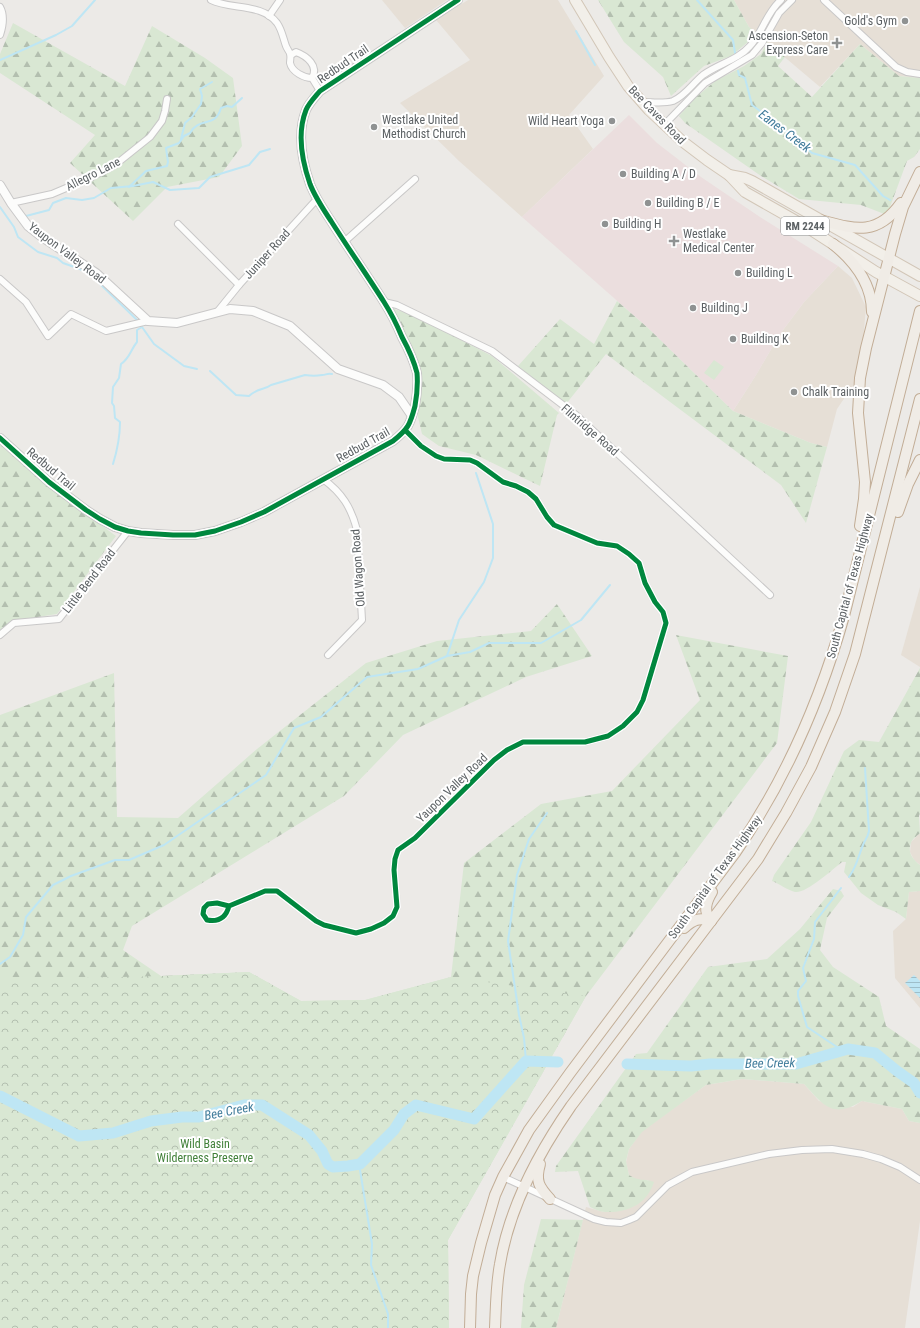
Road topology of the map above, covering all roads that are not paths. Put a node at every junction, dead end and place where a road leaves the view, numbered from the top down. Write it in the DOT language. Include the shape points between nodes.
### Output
graph roads {
  1 [pos="211,0"];
  2 [pos="280,0"];
  3 [pos="458,0"];
  4 [pos="575,0"];
  5 [pos="781,0"];
  6 [pos="792,0"];
  7 [pos="824,0"];
  8 [pos="0,7"];
  9 [pos="269,16"];
  10 [pos="0,35"];
  11 [pos="291,55"];
  12 [pos="920,74"];
  13 [pos="312,78"];
  14 [pos="320,91"];
  15 [pos="167,99"];
  16 [pos="642,102"];
  17 [pos="664,124"];
  18 [pos="920,172"];
  19 [pos="729,175"];
  20 [pos="415,179"];
  21 [pos="0,185"];
  22 [pos="912,187"];
  23 [pos="317,199"];
  24 [pos="11,203"];
  25 [pos="820,220"];
  26 [pos="178,224"];
  27 [pos="344,242"];
  28 [pos="833,244"];
  29 [pos="888,258"];
  30 [pos="884,276"];
  31 [pos="920,276"];
  32 [pos="0,279"];
  33 [pos="239,285"];
  34 [pos="920,296"];
  35 [pos="384,302"];
  36 [pos="218,311"];
  37 [pos="920,311"];
  38 [pos="148,321"];
  39 [pos="871,328"];
  40 [pos="417,392"];
  41 [pos="399,397"];
  42 [pos="920,399"];
  43 [pos="412,416"];
  44 [pos="406,431"];
  45 [pos="0,438"];
  46 [pos="920,460"];
  47 [pos="323,479"];
  48 [pos="128,531"];
  49 [pos="874,584"];
  50 [pos="770,595"];
  51 [pos="846,606"];
  52 [pos="0,635"];
  53 [pos="328,655"];
  54 [pos="729,862"];
  55 [pos="229,906"];
  56 [pos="711,921"];
  57 [pos="670,941"];
  58 [pos="548,1139"];
  59 [pos="503,1177"];
  60 [pos="920,1180"];
  61 [pos="525,1187"];
  62 [pos="550,1199"];
  63 [pos="470,1328"];
  64 [pos="495,1328"];
  1 -- 9 [label="street"];
  2 -- 9 [label="street"];
  3 -- 14 [label="street, Redbud Trail"];
  4 -- 16 [label="main road, Bee Caves Road / RM 2244" via="614,66"];
  5 -- 16 [label="street" via="773,8 753,43 743,53 705,74 674,101"];
  6 -- 17 [label="street" via="779,13 752,55 705,83"];
  7 -- 12 [label="street" via="896,67"];
  8 -- 10 [label="street" via="3,25"];
  9 -- 11 [label="street" via="278,26"];
  11 -- 13 [label="street" via="290,64 294,70"];
  11 -- 13 [label="street" via="296,52 311,62 314,69"];
  13 -- 14 [label="street"];
  14 -- 23 [label="street, Redbud Trail" via="306,109 301,135 306,170"];
  15 -- 24 [label="street, Allegro Lane" via="162,121 150,137 115,165 52,194"];
  16 -- 17 [label="main road, Bee Caves Road / RM 2244"];
  17 -- 19 [label="main road, Bee Caves Road / RM 2244" via="690,148"];
  18 -- 22 [label="highway"];
  19 -- 25 [label="main road, Bee Caves Road / RM 2244" via="752,181"];
  19 -- 28 [label="main road, Bee Caves Road / RM 2244" via="745,192"];
  20 -- 27 [label="street"];
  21 -- 24 [label="street, Yaupon Valley Road"];
  22 -- 25 [label="highway" via="892,215 873,226 853,228"];
  22 -- 29 [label="highway" via="899,218"];
  23 -- 27 [label="street, Redbud Trail"];
  23 -- 33 [label="street, Juniper Road"];
  24 -- 38 [label="street, Yaupon Valley Road" via="28,226 96,273"];
  25 -- 29 [label="main road, Bee Caves Road / RM 2244"];
  26 -- 33 [label="street"];
  27 -- 35 [label="street, Redbud Trail"];
  28 -- 30 [label="main road, Bee Caves Road / RM 2244"];
  28 -- 39 [label="highway" via="856,267 866,284 871,299"];
  29 -- 30 [label="highway"];
  29 -- 31 [label="main road, Bee Caves Road / RM 2244"];
  30 -- 34 [label="main road, Bee Caves Road / RM 2244"];
  30 -- 39 [label="highway"];
  32 -- 38 [label="street" via="26,302 48,336 72,314 106,331"];
  33 -- 36 [label="street, Juniper Road"];
  35 -- 40 [label="street, Redbud Trail" via="412,359 416,372"];
  35 -- 50 [label="street, Flintridge Road" via="397,305 492,352 576,416"];
  36 -- 38 [label="street" via="177,323"];
  36 -- 41 [label="street" via="230,308 253,310 290,326 338,369 384,385"];
  37 -- 51 [label="highway, South Capital of Texas Highway"];
  39 -- 51 [label="highway" via="858,395 864,499"];
  40 -- 41 [label="street" via="408,399"];
  40 -- 43 [label="street, Redbud Trail"];
  41 -- 43 [label="street"];
  42 -- 49 [label="highway, South Capital of Texas Highway"];
  43 -- 44 [label="street, Redbud Trail"];
  44 -- 47 [label="street, Redbud Trail" via="393,441"];
  44 -- 55 [label="street, Yaupon Valley Road" via="436,456 444,459 470,460 503,482 528,492 554,525 597,543 617,546 639,563 645,583 663,612 666,623 643,700 637,712 608,736 586,742 522,742 494,760 415,838 398,850 394,870 397,907 393,916 371,930 356,933 324,925 277,891 266,891"];
  45 -- 48 [label="street, Redbud Trail" via="49,482 86,510 115,527"];
  46 -- 49 [label="highway" via="905,492"];
  47 -- 48 [label="street, Redbud Trail" via="264,512 215,531 173,535"];
  47 -- 53 [label="street, Old Wagon Road" via="339,492 353,515 357,530 362,620"];
  48 -- 52 [label="street, Little Bend Road" via="59,619 14,623"];
  49 -- 56 [label="highway, South Capital of Texas Highway" via="849,673 811,767 764,850"];
  51 -- 54 [label="highway, South Capital of Texas Highway" via="827,671 798,744 763,810"];
  54 -- 56 [label="highway" via="707,904 706,914"];
  54 -- 57 [label="highway, South Capital of Texas Highway"];
  56 -- 57 [label="highway" via="695,920"];
  56 -- 58 [label="highway, South Capital of Texas Highway"];
  57 -- 59 [label="highway, South Capital of Texas Highway" via="541,1112"];
  58 -- 61 [label="highway, South Capital of Texas Highway"];
  58 -- 62 [label="highway" via="537,1180 540,1188"];
  59 -- 61 [label="street"];
  59 -- 63 [label="highway, South Capital of Texas Highway" via="495,1195 473,1276"];
  60 -- 62 [label="street" via="881,1159 846,1151 819,1149 769,1154 692,1172 668,1185 636,1217 620,1222 594,1219"];
  61 -- 62 [label="street"];
  61 -- 64 [label="highway, South Capital of Texas Highway" via="511,1220 500,1263"];
}
